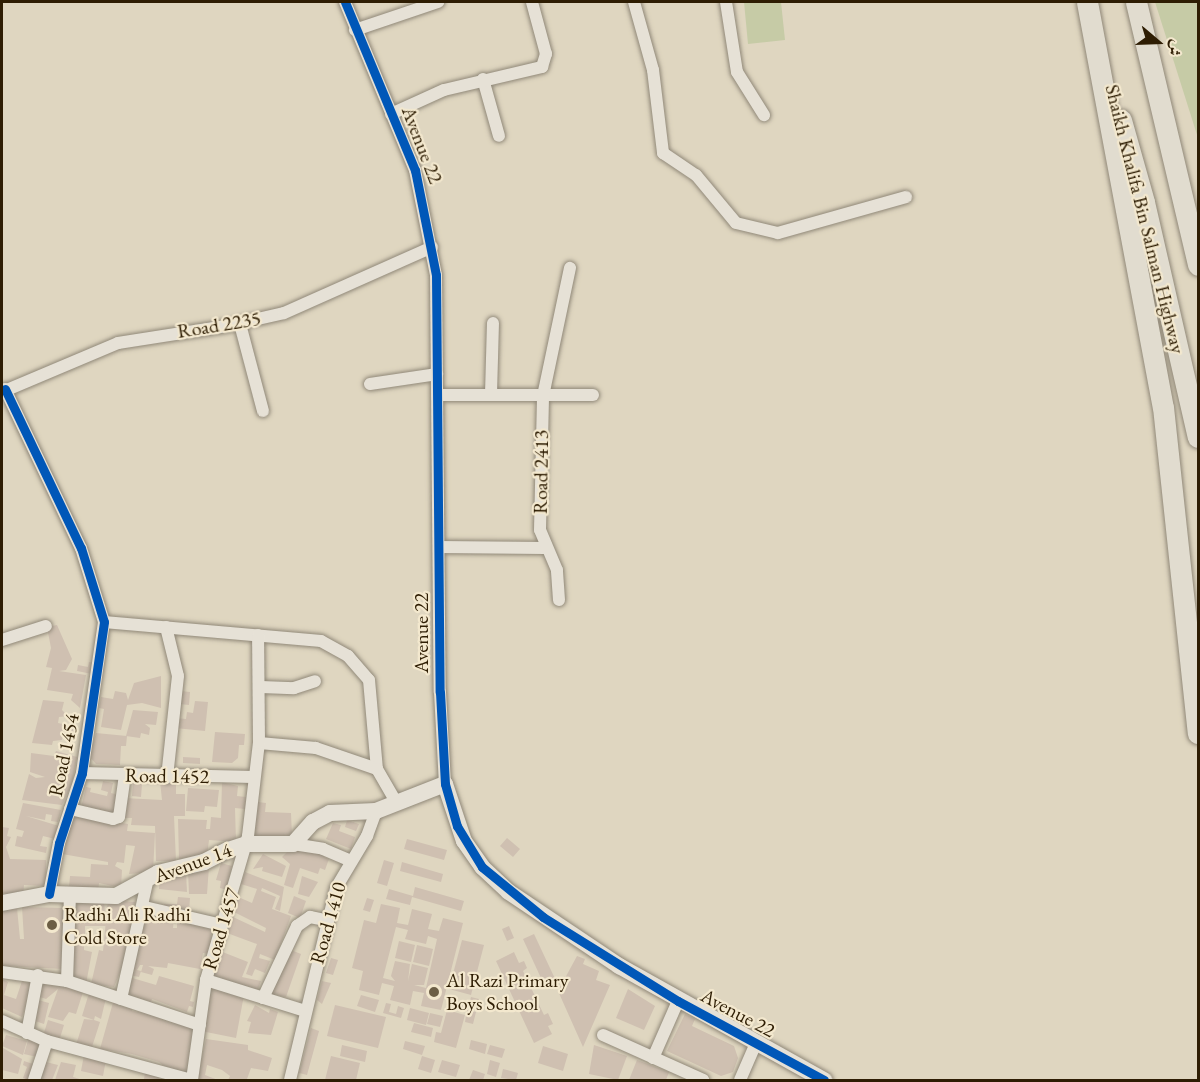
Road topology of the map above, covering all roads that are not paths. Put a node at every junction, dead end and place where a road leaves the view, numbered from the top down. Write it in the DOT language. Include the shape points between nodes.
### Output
graph roads {
  1 [pos="345,2"];
  2 [pos="438,2"];
  3 [pos="532,2"];
  4 [pos="634,2"];
  5 [pos="726,2"];
  6 [pos="1087,2"];
  7 [pos="1137,2"];
  8 [pos="355,30"];
  9 [pos="483,79"];
  10 [pos="391,114"];
  11 [pos="764,115"];
  12 [pos="499,136"];
  13 [pos="906,197"];
  14 [pos="1198,202"];
  15 [pos="432,247"];
  16 [pos="1198,265"];
  17 [pos="570,268"];
  18 [pos="493,323"];
  19 [pos="240,324"];
  20 [pos="437,374"];
  21 [pos="370,384"];
  22 [pos="3,390"];
  23 [pos="491,394"];
  24 [pos="437,395"];
  25 [pos="593,395"];
  26 [pos="543,396"];
  27 [pos="263,411"];
  28 [pos="1198,437"];
  29 [pos="439,547"];
  30 [pos="545,548"];
  31 [pos="559,600"];
  32 [pos="104,622"];
  33 [pos="46,626"];
  34 [pos="166,627"];
  35 [pos="258,635"];
  36 [pos="2,640"];
  37 [pos="315,681"];
  38 [pos="261,687"];
  39 [pos="1198,733"];
  40 [pos="259,743"];
  41 [pos="377,769"];
  42 [pos="82,773"];
  43 [pos="124,775"];
  44 [pos="167,777"];
  45 [pos="253,777"];
  46 [pos="445,784"];
  47 [pos="397,803"];
  48 [pos="70,809"];
  49 [pos="376,811"];
  50 [pos="247,844"];
  51 [pos="293,844"];
  52 [pos="350,860"];
  53 [pos="148,878"];
  54 [pos="49,894"];
  55 [pos="70,896"];
  56 [pos="2,903"];
  57 [pos="144,907"];
  58 [pos="326,920"];
  59 [pos="222,925"];
  60 [pos="2,972"];
  61 [pos="38,975"];
  62 [pos="206,980"];
  63 [pos="67,981"];
  64 [pos="263,998"];
  65 [pos="121,999"];
  66 [pos="678,1001"];
  67 [pos="305,1011"];
  68 [pos="2,1021"];
  69 [pos="200,1024"];
  70 [pos="27,1033"];
  71 [pos="603,1035"];
  72 [pos="47,1041"];
  73 [pos="756,1043"];
  74 [pos="653,1058"];
  75 [pos="34,1080"];
  76 [pos="192,1080"];
  77 [pos="290,1080"];
  78 [pos="703,1080"];
  79 [pos="740,1080"];
  80 [pos="824,1080"];
  1 -- 8 [label="street, Avenue 22"];
  2 -- 8 [label="street"];
  3 -- 9 [label="street" via="546,54 544,64 536,70"];
  4 -- 13 [label="street" via="653,70 663,153 696,175 736,223 763,232 787,232"];
  5 -- 11 [label="street" via="737,72"];
  6 -- 28 [label="highway, Shaikh Khalifa Bin Salman Highway" via="1144,202"];
  6 -- 39 [label="highway" via="1163,407"];
  7 -- 14 [label="highway"];
  7 -- 16 [label="highway, Shaikh Khalifa Bin Salman Highway"];
  8 -- 10 [label="street, Avenue 22"];
  9 -- 10 [label="street" via="444,90"];
  9 -- 12 [label="street"];
  10 -- 15 [label="street, Avenue 22" via="415,170"];
  15 -- 19 [label="street, Road 2235" via="309,304"];
  15 -- 20 [label="street, Avenue 22"];
  17 -- 26 [label="street, Road 2413"];
  18 -- 23 [label="street"];
  19 -- 22 [label="street, Road 2235" via="118,343"];
  19 -- 27 [label="street"];
  20 -- 21 [label="street"];
  20 -- 24 [label="street, Avenue 22"];
  22 -- 32 [label="street" via="81,548"];
  23 -- 24 [label="street"];
  23 -- 26 [label="street"];
  24 -- 29 [label="street, Avenue 22"];
  25 -- 26 [label="street"];
  26 -- 30 [label="street, Road 2413" via="540,530"];
  29 -- 30 [label="street"];
  29 -- 46 [label="street, Avenue 22"];
  30 -- 31 [label="street, Road 2413" via="557,570"];
  32 -- 34 [label="street"];
  32 -- 42 [label="street, Road 1454"];
  33 -- 36 [label="street"];
  34 -- 35 [label="street"];
  34 -- 44 [label="street" via="178,676"];
  35 -- 38 [label="street, Road 1457"];
  35 -- 41 [label="street" via="321,641 360,667 373,695"];
  37 -- 38 [label="street" via="294,688"];
  38 -- 40 [label="street, Road 1457"];
  40 -- 41 [label="street" via="316,748"];
  40 -- 45 [label="street, Road 1457"];
  41 -- 47 [label="street"];
  42 -- 43 [label="street, Road 1452"];
  42 -- 48 [label="street, Road 1454"];
  43 -- 44 [label="street, Road 1452"];
  43 -- 48 [label="street, Road 1454" via="120,817 113,819"];
  44 -- 45 [label="street, Road 1452"];
  45 -- 50 [label="street, Road 1457"];
  46 -- 47 [label="street"];
  46 -- 66 [label="street, Avenue 22" via="464,841 493,879 543,917"];
  47 -- 49 [label="street"];
  48 -- 54 [label="street, Road 1454"];
  49 -- 51 [label="street" via="321,816"];
  49 -- 52 [label="street, Road 1410" via="367,836"];
  50 -- 51 [label="street, Avenue 14"];
  50 -- 53 [label="street, Avenue 14"];
  50 -- 59 [label="street, Road 1457"];
  51 -- 52 [label="street" via="323,849"];
  52 -- 58 [label="street, Road 1410"];
  53 -- 55 [label="street, Avenue 14" via="116,896"];
  53 -- 57 [label="street"];
  54 -- 55 [label="street, Avenue 14"];
  54 -- 56 [label="street, Avenue 14"];
  55 -- 63 [label="street"];
  57 -- 59 [label="street"];
  57 -- 65 [label="street"];
  58 -- 64 [label="street" via="310,917 297,926"];
  58 -- 67 [label="street, Road 1410"];
  59 -- 62 [label="street, Road 1457"];
  60 -- 61 [label="street"];
  61 -- 63 [label="street"];
  61 -- 70 [label="street"];
  62 -- 64 [label="street"];
  62 -- 69 [label="street, Road 1457"];
  63 -- 65 [label="street"];
  64 -- 67 [label="street"];
  65 -- 69 [label="street"];
  66 -- 73 [label="street, Avenue 22"];
  66 -- 74 [label="street"];
  67 -- 77 [label="street, Road 1410"];
  68 -- 70 [label="street"];
  69 -- 76 [label="street, Road 1457"];
  70 -- 72 [label="street"];
  71 -- 74 [label="street"];
  72 -- 75 [label="street"];
  72 -- 76 [label="street"];
  73 -- 79 [label="street"];
  73 -- 80 [label="street, Avenue 22"];
  74 -- 78 [label="street"];
}
